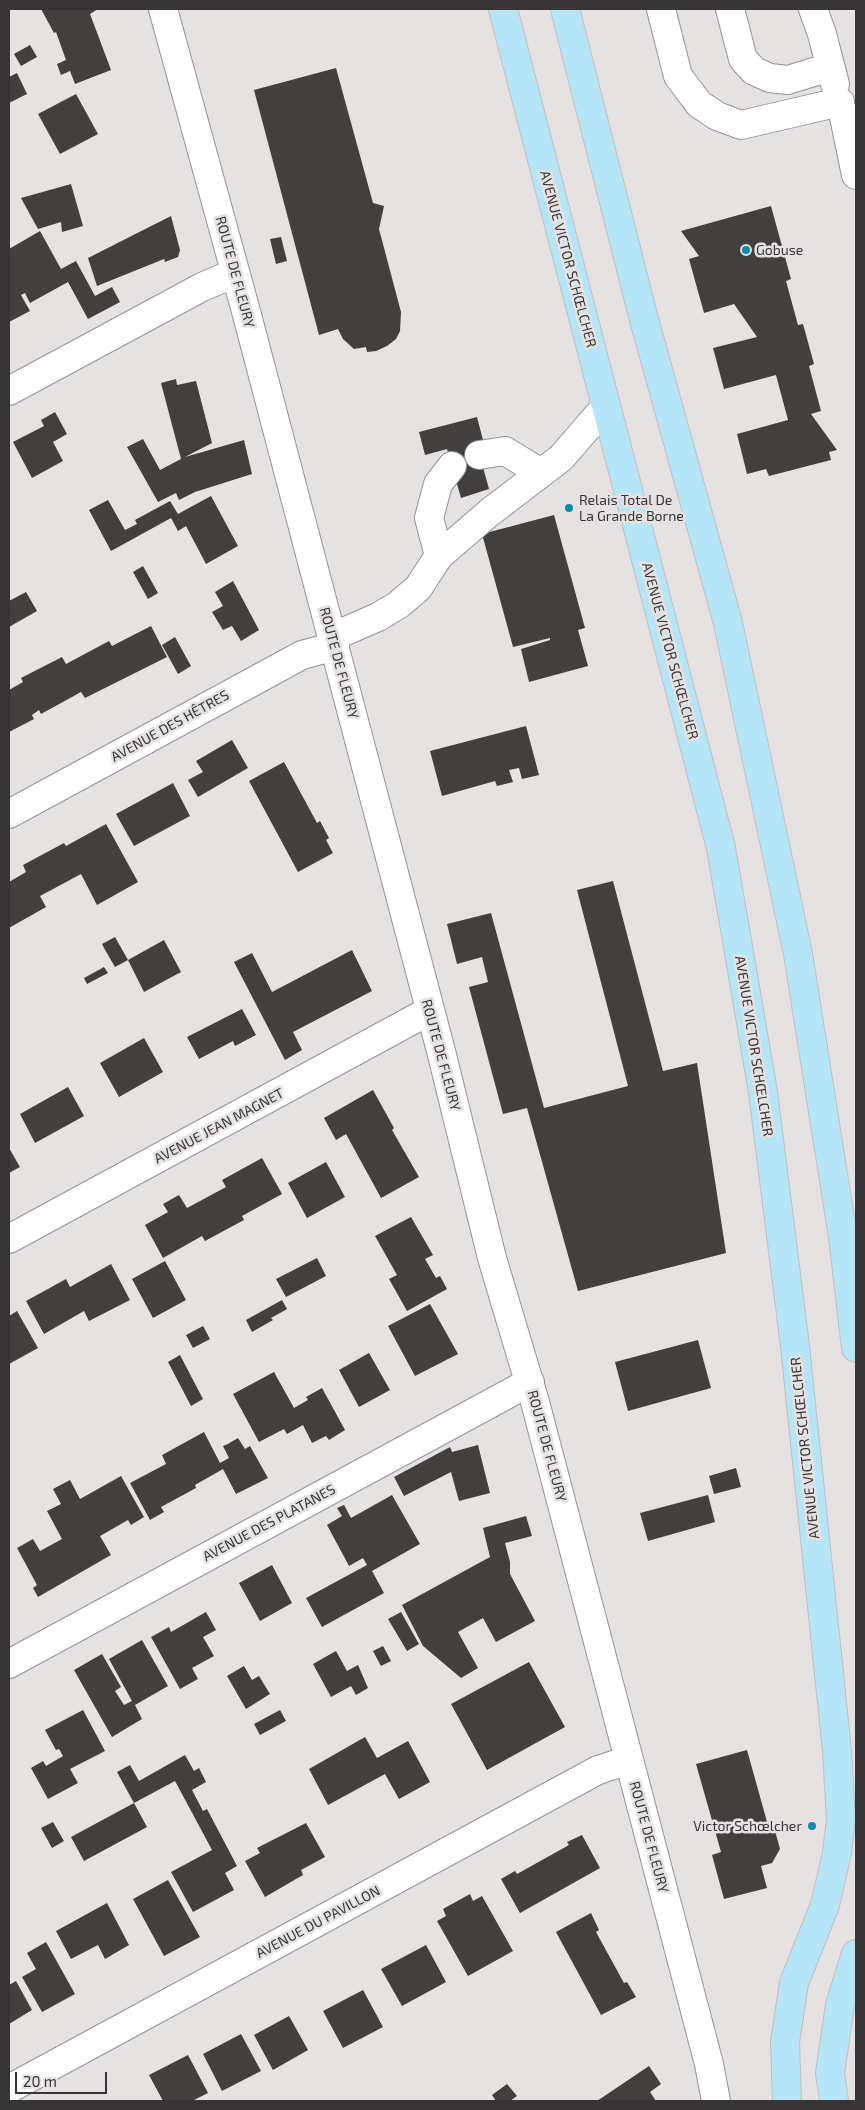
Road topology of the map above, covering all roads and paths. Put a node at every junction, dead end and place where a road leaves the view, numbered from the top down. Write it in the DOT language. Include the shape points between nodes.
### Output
graph roads {
  1 [pos="163,9"];
  2 [pos="503,9"];
  3 [pos="565,9"];
  4 [pos="661,9"];
  5 [pos="730,9"];
  6 [pos="813,9"];
  7 [pos="830,66"];
  8 [pos="846,108"];
  9 [pos="856,175"];
  10 [pos="235,273"];
  11 [pos="9,391"];
  12 [pos="606,406"];
  13 [pos="479,455"];
  14 [pos="452,466"];
  15 [pos="541,473"];
  16 [pos="439,556"];
  17 [pos="333,641"];
  18 [pos="9,814"];
  19 [pos="430,1011"];
  20 [pos="9,1239"];
  21 [pos="856,1348"];
  22 [pos="530,1382"];
  23 [pos="9,1664"];
  24 [pos="629,1760"];
  25 [pos="856,1954"];
  26 [pos="9,2089"];
  27 [pos="716,2101"];
  28 [pos="787,2101"];
  29 [pos="834,2101"];
  1 -- 10 [label="street, ROUTE DE FLEURY"];
  2 -- 12 [label="main road, AVENUE VICTOR SCHŒLCHER"];
  3 -- 21 [label="main road" via="644,321 730,633 798,954 843,1237"];
  4 -- 8 [label="street" via="678,76 699,104 717,116 741,125"];
  5 -- 7 [label="street" via="743,59 754,71 770,78 788,80"];
  6 -- 7 [label="street"];
  7 -- 8 [label="street"];
  8 -- 9 [label="street"];
  10 -- 11 [label="street" via="202,287"];
  10 -- 17 [label="street, ROUTE DE FLEURY"];
  12 -- 15 [label="street, AVENUE DES HÊTRES" via="561,458"];
  12 -- 28 [label="main road, AVENUE VICTOR SCHŒLCHER" via="721,848 763,1092 796,1356 837,1751 841,1819 825,1905 794,1983 785,2042"];
  13 -- 15 [label="street" via="506,451"];
  14 -- 16 [label="street" via="438,484 429,518"];
  15 -- 16 [label="street, AVENUE DES HÊTRES"];
  16 -- 17 [label="street, AVENUE DES HÊTRES" via="418,588 398,606"];
  17 -- 18 [label="street, AVENUE DES HÊTRES" via="302,654"];
  17 -- 19 [label="street, ROUTE DE FLEURY"];
  19 -- 20 [label="street, AVENUE JEAN MAGNET"];
  19 -- 22 [label="street, ROUTE DE FLEURY" via="492,1258"];
  22 -- 23 [label="street, AVENUE DES PLATANES"];
  22 -- 24 [label="street, ROUTE DE FLEURY"];
  24 -- 26 [label="street, AVENUE DU PAVILLON" via="598,1770"];
  24 -- 27 [label="street, ROUTE DE FLEURY"];
  25 -- 29 [label="main road" via="840,2005 830,2073"];
}
